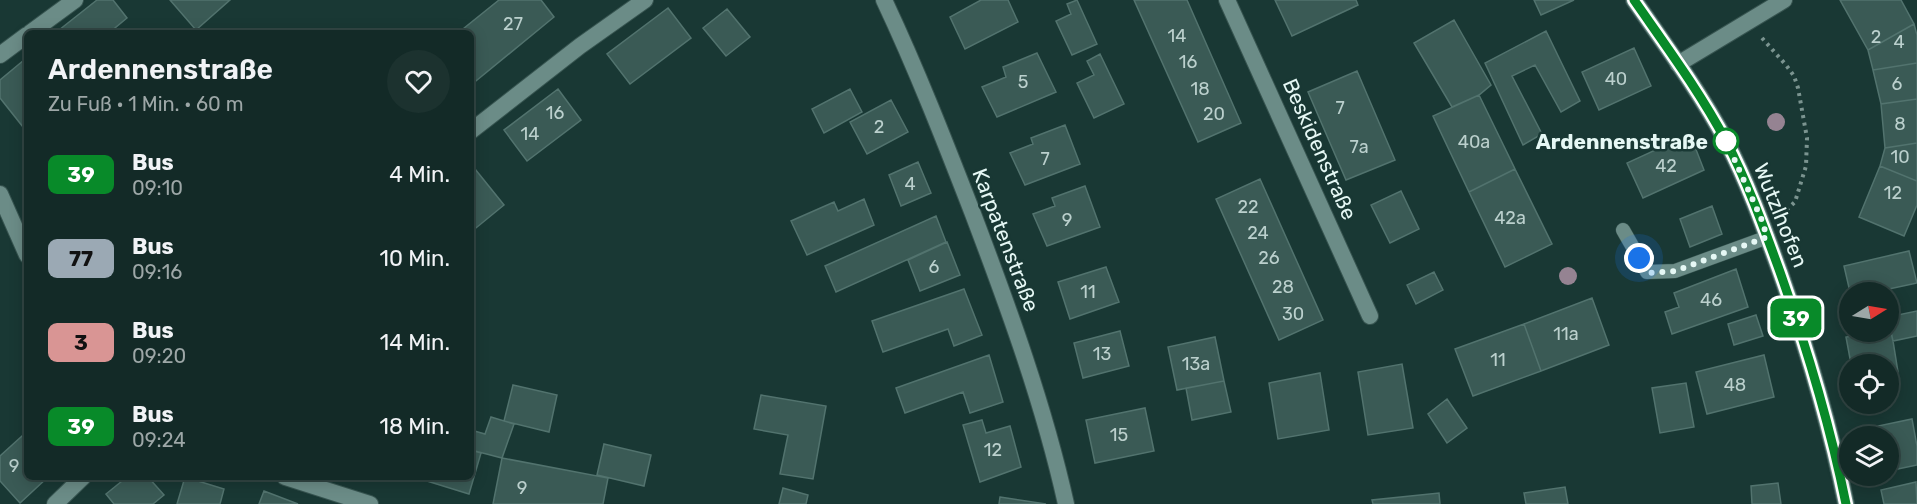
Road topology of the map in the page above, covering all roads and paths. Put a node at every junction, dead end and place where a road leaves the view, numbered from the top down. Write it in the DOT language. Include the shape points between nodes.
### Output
graph roads {
  1 [pos="75,0"];
  2 [pos="645,0"];
  3 [pos="884,0"];
  4 [pos="1227,0"];
  5 [pos="1634,0"];
  6 [pos="1784,0"];
  7 [pos="1748,21"];
  8 [pos="34,30"];
  9 [pos="24,37"];
  10 [pos="0,55"];
  11 [pos="1678,63"];
  12 [pos="474,129"];
  13 [pos="0,194"];
  14 [pos="1623,230"];
  15 [pos="1766,233"];
  16 [pos="24,248"];
  17 [pos="1370,316"];
  18 [pos="80,480"];
  19 [pos="294,480"];
  20 [pos="55,504"];
  21 [pos="370,504"];
  22 [pos="1066,504"];
  23 [pos="1846,504"];
  1 -- 8 [label="street"];
  2 -- 12 [label="street"];
  3 -- 22 [label="street, Karpatenstraße" via="945,141 1028,364"];
  4 -- 17 [label="street, Beskidenstraße"];
  5 -- 11 [label="street, Wutzlhofen"];
  6 -- 7 [label="street"];
  7 -- 11 [label="street"];
  7 -- 15 [label="path" via="1794,76 1807,138 1806,166 1795,202"];
  9 -- 10 [label="street"];
  11 -- 15 [label="street, Wutzlhofen" via="1727,142"];
  13 -- 16 [label="street"];
  14 -- 15 [label="lane" via="1647,273 1675,271"];
  15 -- 23 [label="street, Wutzlhofen" via="1797,320"];
  18 -- 20 [label="street"];
  19 -- 21 [label="street"];
}
